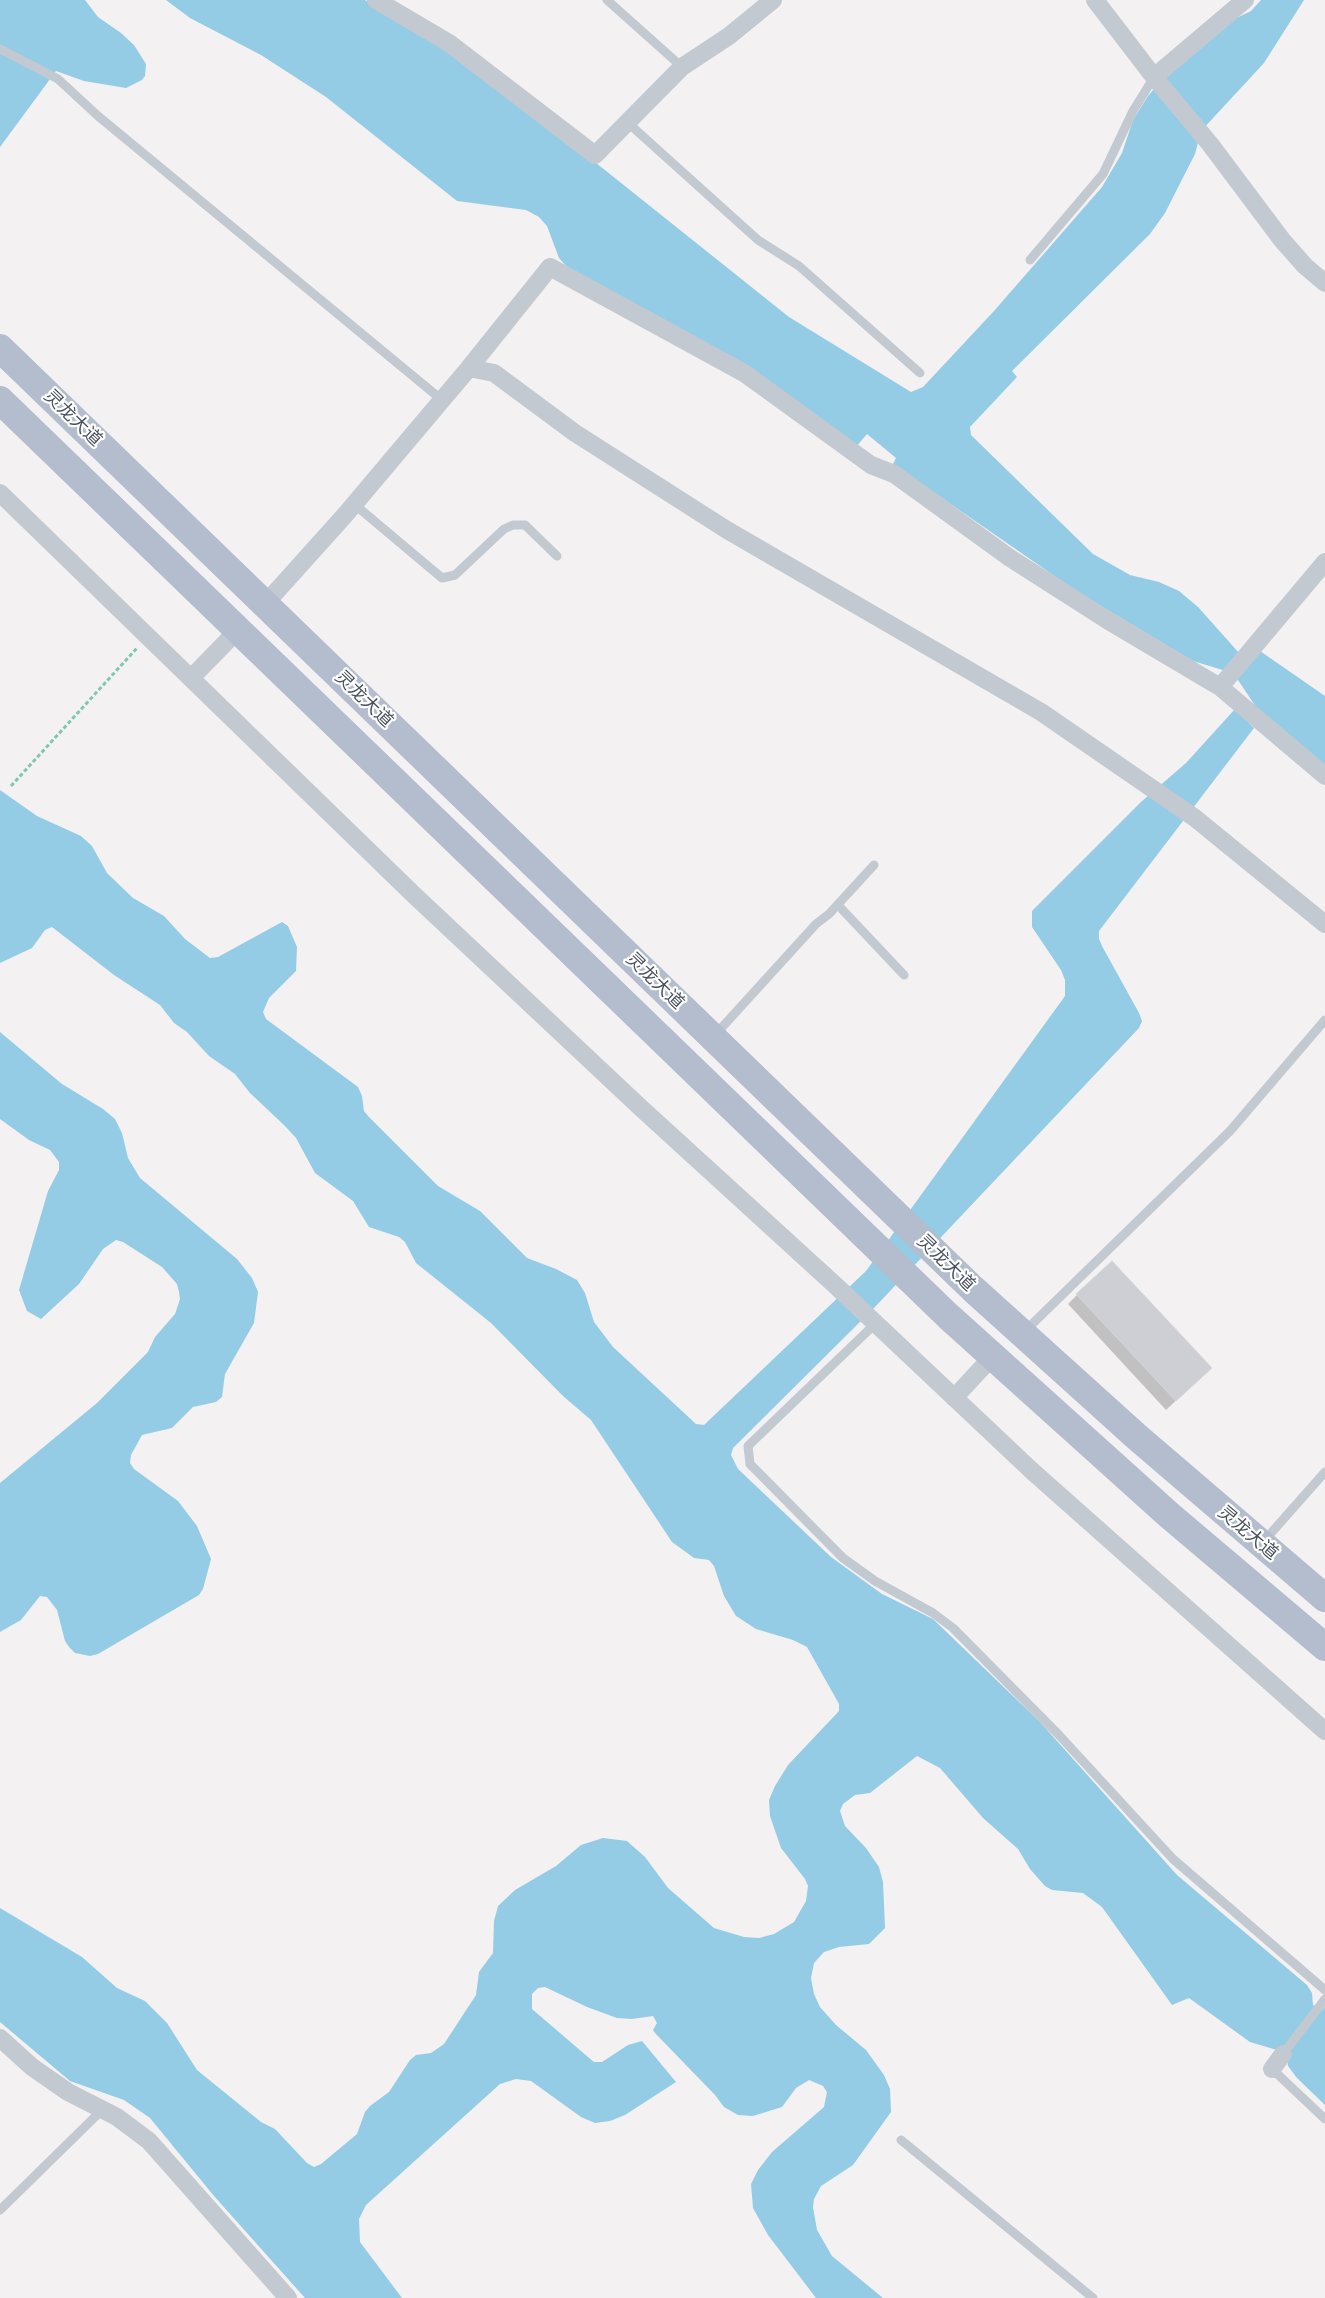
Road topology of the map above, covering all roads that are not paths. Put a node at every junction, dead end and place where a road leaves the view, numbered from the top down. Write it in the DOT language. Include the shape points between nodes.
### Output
graph roads {
  1 [pos="376,0"];
  2 [pos="607,0"];
  3 [pos="773,0"];
  4 [pos="1095,0"];
  5 [pos="1245,0"];
  6 [pos="0,49"];
  7 [pos="682,67"];
  8 [pos="1156,79"];
  9 [pos="627,122"];
  10 [pos="1030,260"];
  11 [pos="1325,283"];
  12 [pos="0,348"];
  13 [pos="469,368"];
  14 [pos="920,373"];
  15 [pos="0,400"];
  16 [pos="442,400"];
  17 [pos="0,494"];
  18 [pos="354,504"];
  19 [pos="557,556"];
  20 [pos="1325,562"];
  21 [pos="266,604"];
  22 [pos="238,630"];
  23 [pos="191,678"];
  24 [pos="1224,682"];
  25 [pos="1325,776"];
  26 [pos="874,865"];
  27 [pos="838,905"];
  28 [pos="1325,924"];
  29 [pos="904,975"];
  30 [pos="1325,1020"];
  31 [pos="713,1037"];
  32 [pos="873,1321"];
  33 [pos="1022,1333"];
  34 [pos="992,1357"];
  35 [pos="954,1398"];
  36 [pos="1324,1475"];
  37 [pos="1261,1544"];
  38 [pos="1325,1598"];
  39 [pos="1325,1647"];
  40 [pos="1325,1731"];
  41 [pos="1325,1990"];
  42 [pos="1322,2003"];
  43 [pos="0,2038"];
  44 [pos="1283,2054"];
  45 [pos="1272,2069"];
  46 [pos="103,2110"];
  47 [pos="1325,2118"];
  48 [pos="901,2140"];
  49 [pos="0,2210"];
  50 [pos="288,2298"];
  51 [pos="1094,2298"];
  1 -- 9 [label="street" via="449,43 595,155"];
  2 -- 7 [label="lane"];
  3 -- 7 [label="street" via="729,36"];
  4 -- 8 [label="street"];
  5 -- 8 [label="street"];
  6 -- 16 [label="lane" via="58,79 98,116"];
  7 -- 9 [label="street"];
  8 -- 10 [label="lane" via="1133,111 1103,174"];
  8 -- 11 [label="street" via="1282,240"];
  9 -- 14 [label="lane" via="758,240 799,266"];
  12 -- 21 [label="main road, 灵龙大道"];
  13 -- 16 [label="street"];
  13 -- 24 [label="street" via="550,267 744,372 871,465 894,474 1010,558 1107,620"];
  13 -- 28 [label="street" via="494,373 575,433 727,530 1042,712 1195,818"];
  15 -- 22 [label="main road"];
  16 -- 18 [label="street"];
  17 -- 23 [label="street"];
  18 -- 19 [label="lane" via="442,578 455,576 513,525 525,525"];
  18 -- 21 [label="street"];
  20 -- 24 [label="street"];
  21 -- 31 [label="main road, 灵龙大道"];
  22 -- 23 [label="street"];
  22 -- 34 [label="main road"];
  23 -- 32 [label="street" via="413,894"];
  24 -- 25 [label="street"];
  26 -- 27 [label="lane"];
  27 -- 29 [label="lane"];
  27 -- 31 [label="lane" via="816,924"];
  30 -- 33 [label="lane" via="1230,1131"];
  31 -- 33 [label="main road, 灵龙大道"];
  32 -- 35 [label="street"];
  32 -- 41 [label="lane" via="748,1446 750,1464 843,1558 953,1628 1058,1734 1172,1859"];
  33 -- 37 [label="main road, 灵龙大道" via="1137,1438"];
  34 -- 35 [label="street"];
  34 -- 39 [label="main road" via="1162,1509"];
  35 -- 40 [label="street"];
  36 -- 37 [label="lane"];
  37 -- 38 [label="main road, 灵龙大道"];
  42 -- 44 [label="lane"];
  43 -- 46 [label="street" via="68,2092"];
  44 -- 45 [label="street"];
  45 -- 47 [label="lane"];
  46 -- 49 [label="lane"];
  46 -- 50 [label="street" via="135,2129 162,2153"];
  48 -- 51 [label="lane"];
}
